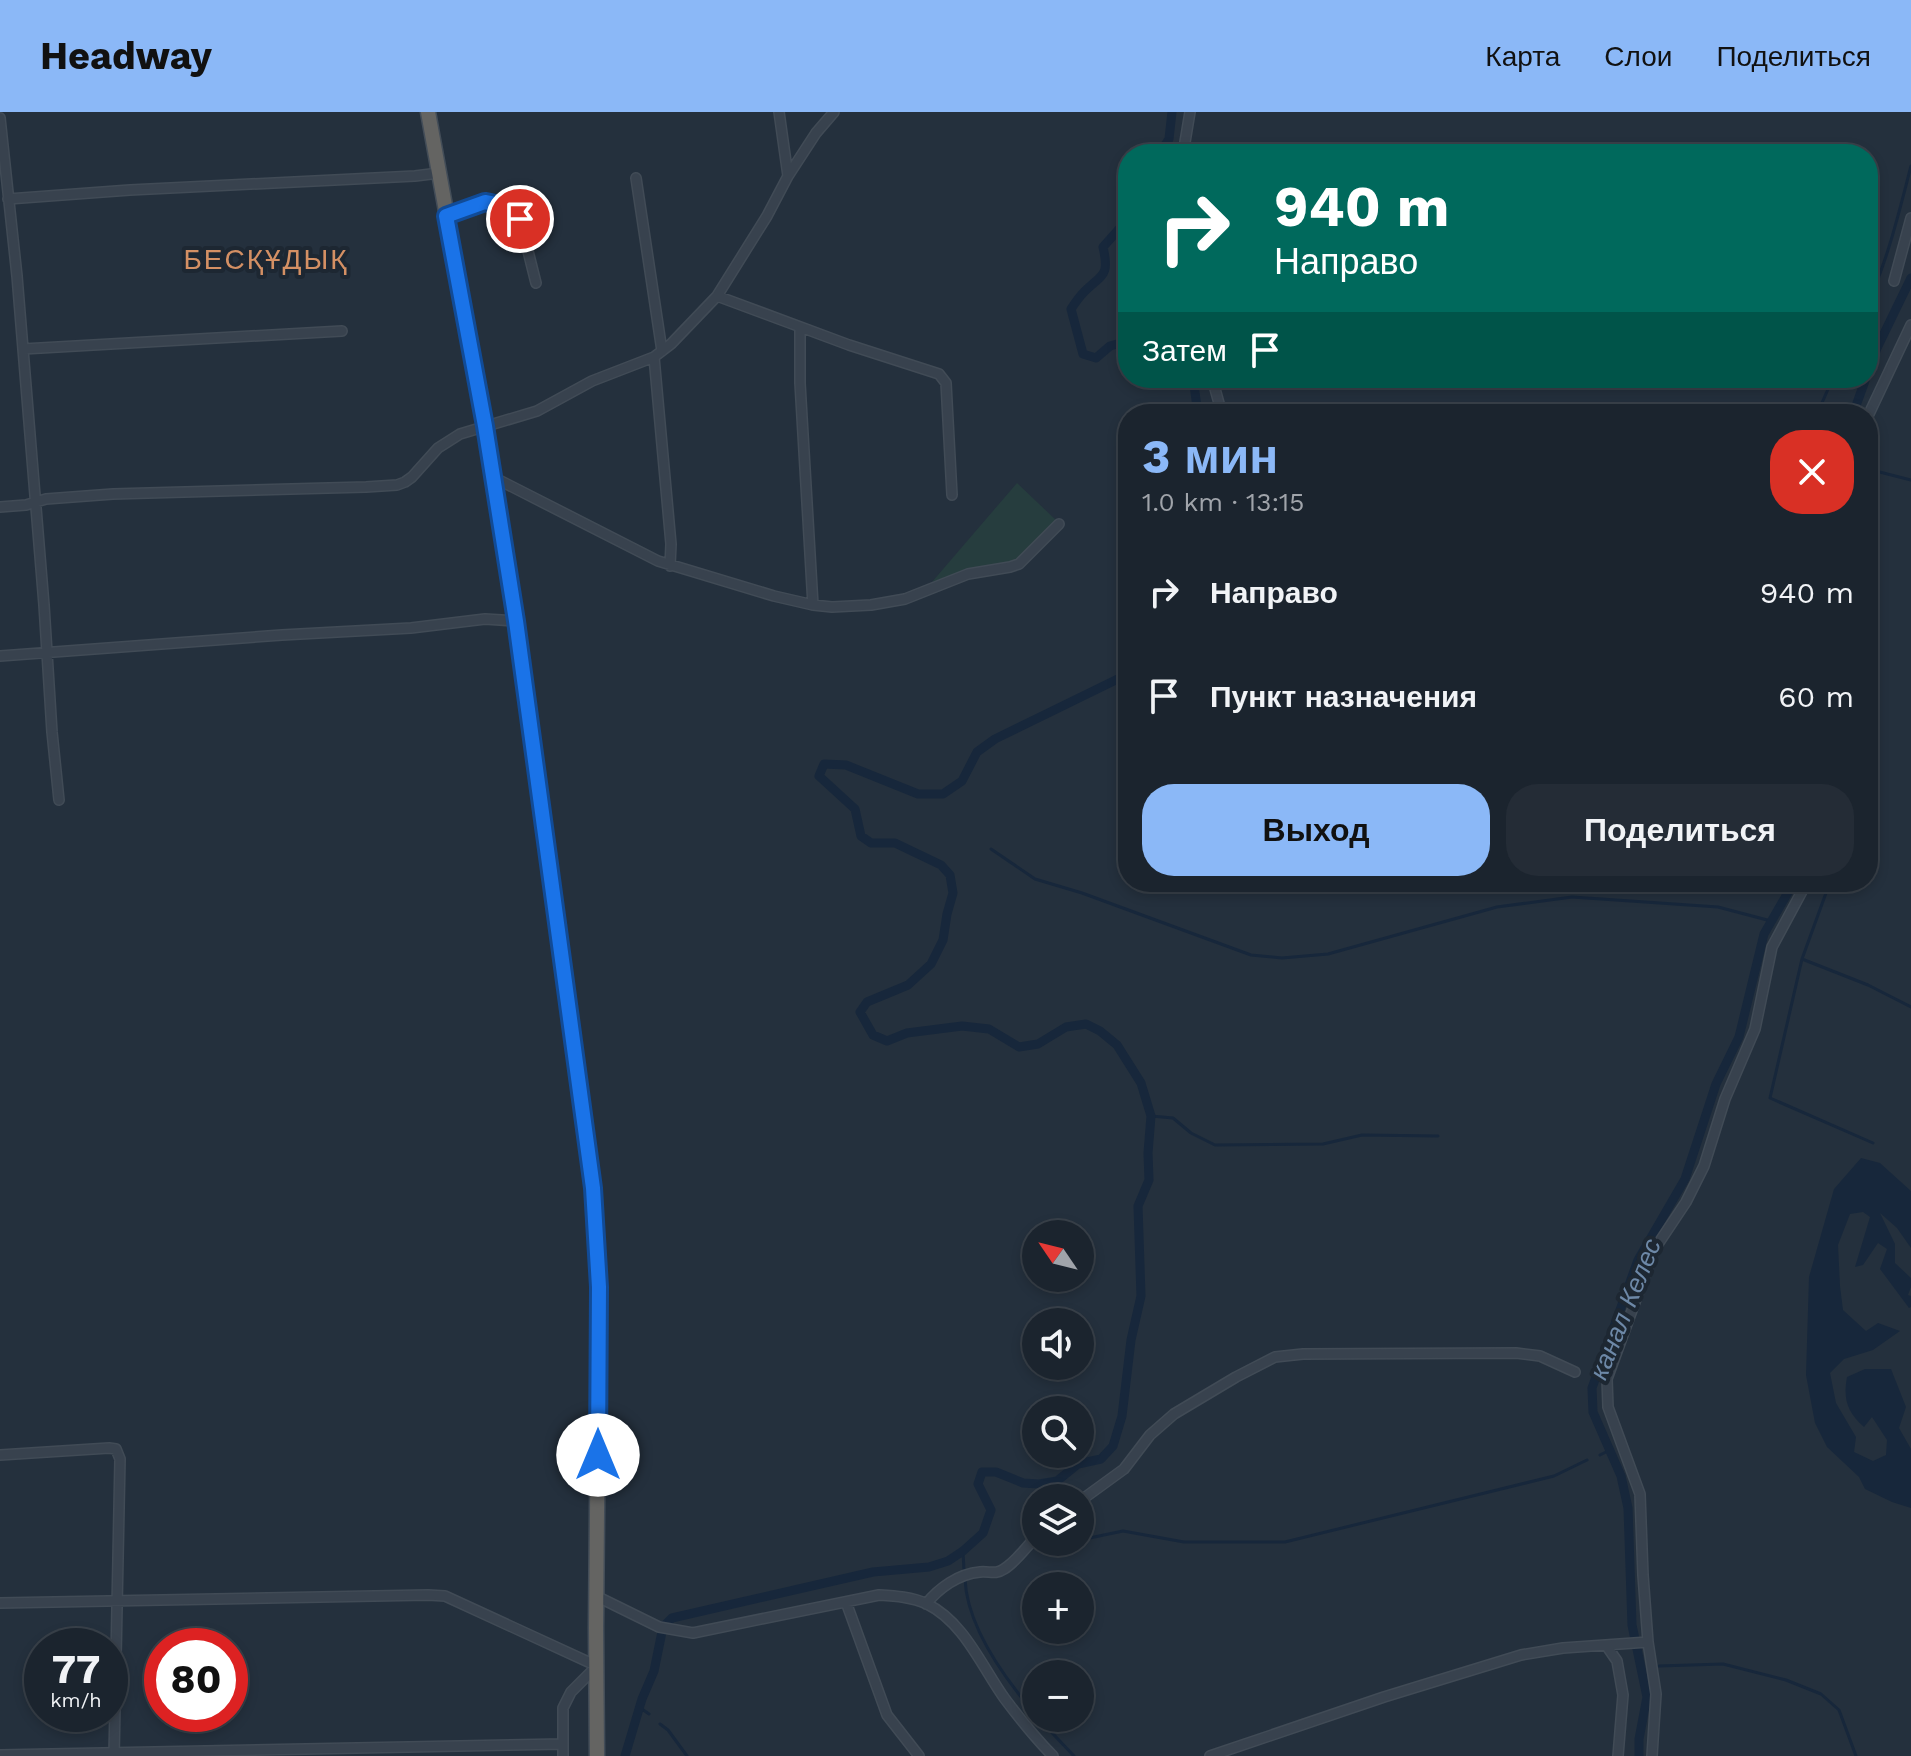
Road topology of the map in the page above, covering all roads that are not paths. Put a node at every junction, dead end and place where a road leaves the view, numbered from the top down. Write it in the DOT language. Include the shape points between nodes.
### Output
graph roads {
  1 [pos="428,112"];
  2 [pos="779,112"];
  3 [pos="834,112"];
  4 [pos="1190,112"];
  5 [pos="0,118"];
  6 [pos="1185,144"];
  7 [pos="439,173"];
  8 [pos="788,176"];
  9 [pos="636,178"];
  10 [pos="8,199"];
  11 [pos="446,216"];
  12 [pos="1911,218"];
  13 [pos="1894,281"];
  14 [pos="536,283"];
  15 [pos="717,296"];
  16 [pos="1911,325"];
  17 [pos="800,327"];
  18 [pos="342,331"];
  19 [pos="23,349"];
  20 [pos="658,354"];
  21 [pos="1874,404"];
  22 [pos="485,426"];
  23 [pos="493,477"];
  24 [pos="952,495"];
  25 [pos="36,503"];
  26 [pos="0,507"];
  27 [pos="1059,524"];
  28 [pos="670,566"];
  29 [pos="813,605"];
  30 [pos="516,621"];
  31 [pos="47,653"];
  32 [pos="0,656"];
  33 [pos="59,800"];
  34 [pos="1802,892"];
  35 [pos="1575,1372"];
  36 [pos="0,1455"];
  37 [pos="1094,1491"];
  38 [pos="1022,1552"];
  39 [pos="596,1596"];
  40 [pos="117,1601"];
  41 [pos="846,1602"];
  42 [pos="0,1603"];
  43 [pos="926,1604"];
  44 [pos="1648,1642"];
  45 [pos="1606,1645"];
  46 [pos="597,1666"];
  47 [pos="563,1744"];
  48 [pos="114,1754"];
  49 [pos="0,1755"];
  50 [pos="563,1756"];
  51 [pos="597,1756"];
  52 [pos="919,1756"];
  53 [pos="1053,1756"];
  54 [pos="1210,1756"];
  55 [pos="1618,1756"];
  56 [pos="1652,1756"];
  1 -- 7 [label="highway"];
  2 -- 8 [label="street"];
  3 -- 8 [label="street"];
  4 -- 6 [label="street"];
  5 -- 10 [label="street"];
  7 -- 10 [label="street"];
  7 -- 11 [label="highway"];
  8 -- 15 [label="street"];
  9 -- 20 [label="street"];
  10 -- 19 [label="street"];
  11 -- 14 [label="street" via="485,202 513,212 523,224"];
  11 -- 22 [label="highway"];
  12 -- 13 [label="street"];
  15 -- 17 [label="street"];
  15 -- 20 [label="street"];
  16 -- 21 [label="street"];
  17 -- 24 [label="street" via="933,370 943,378"];
  17 -- 29 [label="street"];
  18 -- 19 [label="street"];
  19 -- 25 [label="street"];
  20 -- 22 [label="street" via="537,411"];
  20 -- 28 [label="street"];
  22 -- 23 [label="highway"];
  22 -- 25 [label="street" via="438,448 412,477 397,485 113,494"];
  23 -- 28 [label="street"];
  23 -- 30 [label="highway"];
  25 -- 26 [label="street"];
  25 -- 31 [label="street"];
  27 -- 29 [label="street" via="1026,559 1010,567 968,574 905,599"];
  28 -- 29 [label="street"];
  30 -- 31 [label="street" via="485,619"];
  30 -- 39 [label="highway" via="593,1188 599,1287"];
  31 -- 32 [label="street"];
  31 -- 33 [label="street"];
  34 -- 44 [label="street" via="1772,947 1755,1029 1704,1166 1654,1250 1607,1379 1608,1407 1640,1494"];
  35 -- 37 [label="street" via="1540,1356 1516,1353 1275,1357 1174,1414 1124,1469"];
  36 -- 40 [label="street" via="116,1449"];
  38 -- 43 [label="street" via="994,1574 979,1572 953,1580"];
  39 -- 41 [label="street" via="664,1628 693,1633"];
  39 -- 46 [label="highway"];
  40 -- 42 [label="street"];
  40 -- 46 [label="street" via="445,1596"];
  40 -- 48 [label="street"];
  41 -- 43 [label="street" via="879,1595"];
  41 -- 52 [label="street" via="887,1715"];
  43 -- 53 [label="street" via="966,1639 1034,1738"];
  44 -- 45 [label="street"];
  44 -- 56 [label="street" via="1656,1694"];
  45 -- 54 [label="street" via="1521,1655"];
  45 -- 55 [label="street" via="1617,1661 1623,1695"];
  46 -- 47 [label="street" via="563,1708"];
  46 -- 51 [label="highway"];
  47 -- 48 [label="street"];
  47 -- 50 [label="street"];
  48 -- 49 [label="street"];
}
